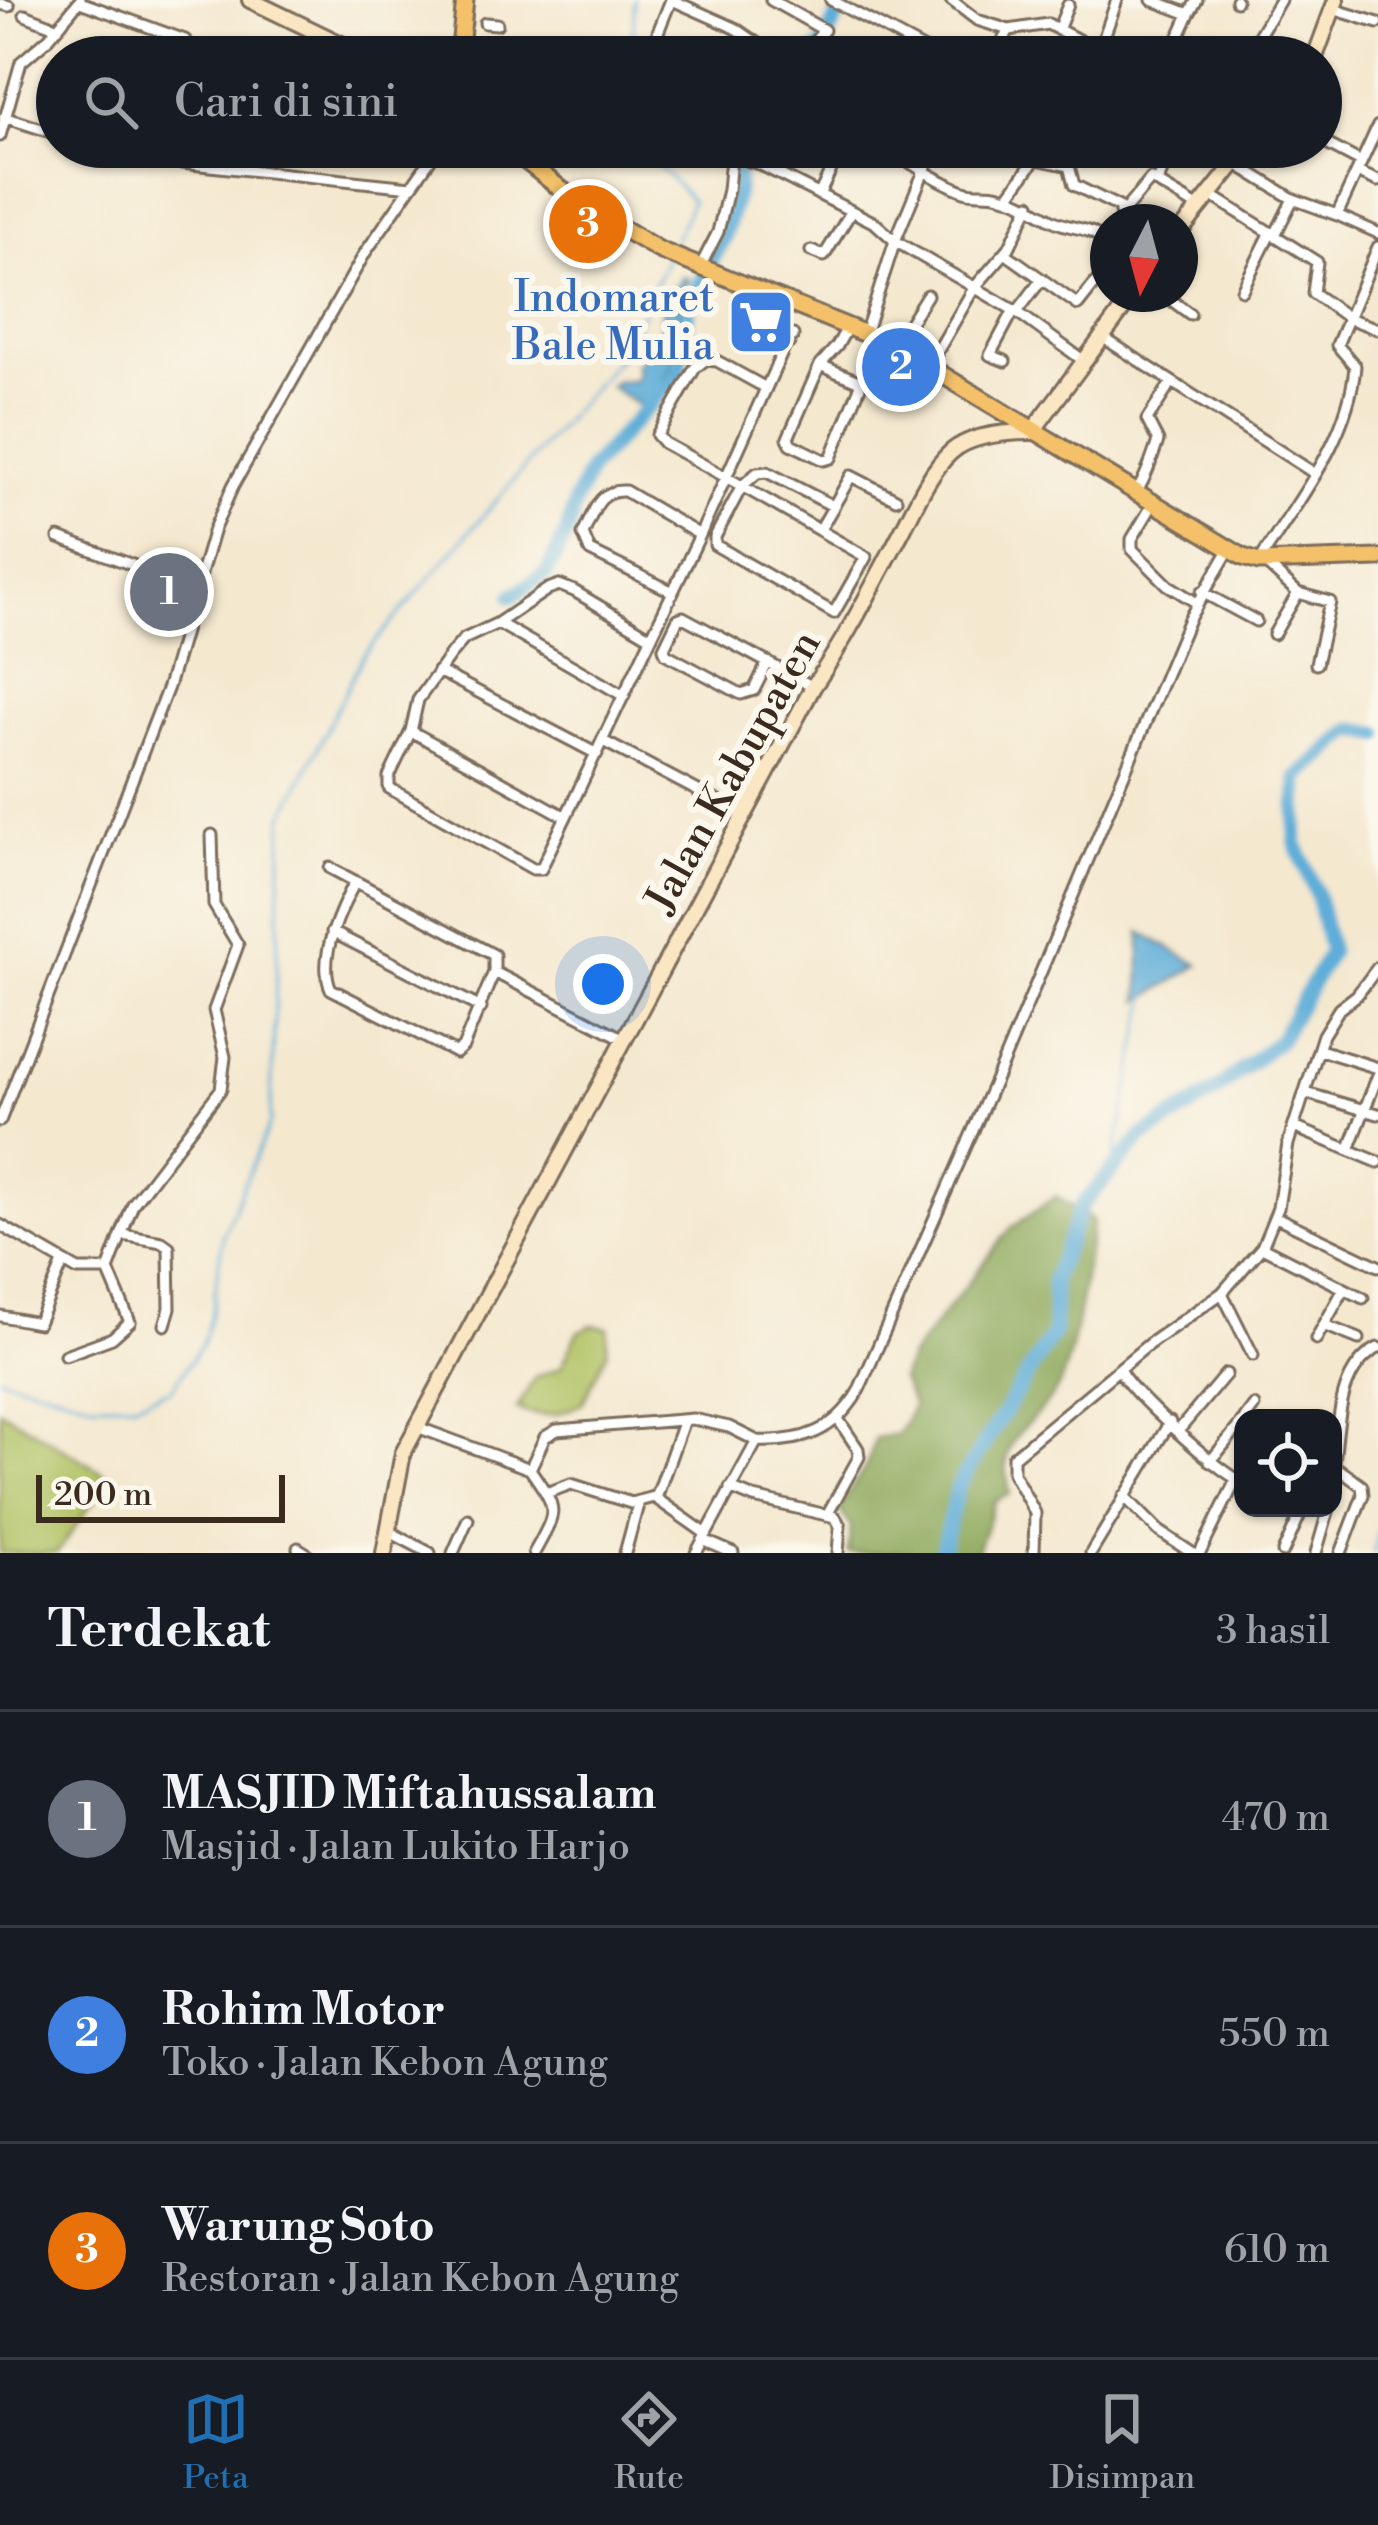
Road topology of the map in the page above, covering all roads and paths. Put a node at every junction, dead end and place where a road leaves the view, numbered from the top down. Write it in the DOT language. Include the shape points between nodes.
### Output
graph roads {
  1 [pos="250,0"];
  2 [pos="465,0"];
  3 [pos="672,0"];
  4 [pos="952,0"];
  5 [pos="1117,0"];
  6 [pos="1152,0"];
  7 [pos="1197,0"];
  8 [pos="1280,0"];
  9 [pos="80,1"];
  10 [pos="777,2"];
  11 [pos="837,2"];
  12 [pos="1067,5"];
  13 [pos="1335,5"];
  14 [pos="1189,14"];
  15 [pos="25,15"];
  16 [pos="1378,23"];
  17 [pos="58,28"];
  18 [pos="1010,30"];
  19 [pos="1058,30"];
  20 [pos="49,36"];
  21 [pos="173,36"];
  22 [pos="325,36"];
  23 [pos="471,36"];
  24 [pos="659,36"];
  25 [pos="747,36"];
  26 [pos="819,36"];
  27 [pos="890,36"];
  28 [pos="1006,36"];
  29 [pos="1068,36"];
  30 [pos="1104,36"];
  31 [pos="1179,36"];
  32 [pos="1259,36"];
  33 [pos="1323,36"];
  34 [pos="36,48"];
  35 [pos="4,117"];
  36 [pos="1378,126"];
  37 [pos="36,127"];
  38 [pos="0,136"];
  39 [pos="1342,156"];
  40 [pos="1359,167"];
  41 [pos="229,168"];
  42 [pos="424,168"];
  43 [pos="534,168"];
  44 [pos="729,168"];
  45 [pos="766,168"];
  46 [pos="832,168"];
  47 [pos="918,168"];
  48 [pos="923,168"];
  49 [pos="1031,168"];
  50 [pos="1068,168"];
  51 [pos="1161,168"];
  52 [pos="1230,168"];
  53 [pos="1240,168"];
  54 [pos="921,172"];
  55 [pos="1378,181"];
  56 [pos="1157,183"];
  57 [pos="411,187"];
  58 [pos="1209,194"];
  59 [pos="819,195"];
  60 [pos="1008,196"];
  61 [pos="1293,199"];
  62 [pos="1030,204"];
  63 [pos="1102,204"];
  64 [pos="1131,204"];
  65 [pos="1199,208"];
  66 [pos="850,212"];
  67 [pos="1337,215"];
  68 [pos="1090,230"];
  69 [pos="1378,233"];
  70 [pos="1273,234"];
  71 [pos="895,241"];
  72 [pos="1378,248"];
  73 [pos="811,251"];
  74 [pos="1005,253"];
  75 [pos="1375,261"];
  76 [pos="699,269"];
  77 [pos="1042,279"];
  78 [pos="974,288"];
  79 [pos="1090,290"];
  80 [pos="1242,290"];
  81 [pos="927,295"];
  82 [pos="1016,311"];
  83 [pos="1120,312"];
  84 [pos="1187,312"];
  85 [pos="1190,314"];
  86 [pos="1348,318"];
  87 [pos="847,328"];
  88 [pos="1378,328"];
  89 [pos="795,329"];
  90 [pos="866,334"];
  91 [pos="1102,337"];
  92 [pos="895,346"];
  93 [pos="1005,361"];
  94 [pos="1084,361"];
  95 [pos="820,365"];
  96 [pos="929,366"];
  97 [pos="1171,383"];
  98 [pos="766,388"];
  99 [pos="1032,432"];
  100 [pos="1315,473"];
  101 [pos="726,476"];
  102 [pos="742,486"];
  103 [pos="1136,493"];
  104 [pos="896,499"];
  105 [pos="1153,504"];
  106 [pos="833,506"];
  107 [pos="821,528"];
  108 [pos="700,535"];
  109 [pos="59,538"];
  110 [pos="1229,550"];
  111 [pos="1378,558"];
  112 [pos="1261,562"];
  113 [pos="195,588"];
  114 [pos="673,592"];
  115 [pos="1298,593"];
  116 [pos="1199,598"];
  117 [pos="1256,621"];
  118 [pos="498,623"];
  119 [pos="1274,634"];
  120 [pos="651,637"];
  121 [pos="768,662"];
  122 [pos="1316,664"];
  123 [pos="438,671"];
  124 [pos="813,687"];
  125 [pos="624,696"];
  126 [pos="411,730"];
  127 [pos="603,741"];
  128 [pos="597,754"];
  129 [pos="753,801"];
  130 [pos="736,812"];
  131 [pos="566,818"];
  132 [pos="736,833"];
  133 [pos="212,835"];
  134 [pos="330,868"];
  135 [pos="355,882"];
  136 [pos="332,932"];
  137 [pos="1378,967"];
  138 [pos="494,971"];
  139 [pos="481,1008"];
  140 [pos="626,1040"];
  141 [pos="1320,1050"];
  142 [pos="1378,1071"];
  143 [pos="1306,1093"];
  144 [pos="1372,1112"];
  145 [pos="0,1121"];
  146 [pos="1294,1127"];
  147 [pos="1349,1150"];
  148 [pos="1378,1162"];
  149 [pos="1276,1217"];
  150 [pos="0,1226"];
  151 [pos="123,1235"];
  152 [pos="1262,1247"];
  153 [pos="63,1263"];
  154 [pos="1378,1266"];
  155 [pos="109,1270"];
  156 [pos="1344,1289"];
  157 [pos="1222,1293"];
  158 [pos="1363,1298"];
  159 [pos="1,1316"];
  160 [pos="165,1325"];
  161 [pos="1324,1325"];
  162 [pos="1316,1339"];
  163 [pos="1359,1339"];
  164 [pos="1378,1348"];
  165 [pos="65,1355"];
  166 [pos="1253,1355"];
  167 [pos="1120,1370"];
  168 [pos="1226,1374"];
  169 [pos="1254,1406"];
  170 [pos="1252,1409"];
  171 [pos="1342,1409"];
  172 [pos="838,1419"];
  173 [pos="684,1420"];
  174 [pos="1175,1426"];
  175 [pos="417,1427"];
  176 [pos="1234,1432"];
  177 [pos="758,1441"];
  178 [pos="1210,1462"];
  179 [pos="530,1469"];
  180 [pos="1342,1473"];
  181 [pos="1234,1478"];
  182 [pos="730,1488"];
  183 [pos="1234,1489"];
  184 [pos="549,1492"];
  185 [pos="1124,1496"];
  186 [pos="656,1498"];
  187 [pos="638,1501"];
  188 [pos="827,1515"];
  189 [pos="1299,1517"];
  190 [pos="1326,1517"];
  191 [pos="468,1519"];
  192 [pos="390,1532"];
  193 [pos="704,1536"];
  194 [pos="538,1552"];
  195 [pos="1282,1552"];
  196 [pos="384,1553"];
  197 [pos="430,1553"];
  198 [pos="453,1553"];
  199 [pos="625,1553"];
  200 [pos="696,1553"];
  201 [pos="733,1553"];
  202 [pos="838,1553"];
  203 [pos="1034,1553"];
  204 [pos="1091,1553"];
  205 [pos="1196,1553"];
  206 [pos="1316,1553"];
  207 [pos="1341,1553"];
  1 -- 22 [label="main road"];
  2 -- 23 [label="main road" via="478,23"];
  3 -- 24 [label="street"];
  3 -- 25 [label="street"];
  4 -- 18 [label="street" via="970,17"];
  5 -- 30 [label="street"];
  6 -- 14 [label="street"];
  7 -- 14 [label="street"];
  8 -- 32 [label="street"];
  9 -- 17 [label="street"];
  9 -- 21 [label="street"];
  10 -- 26 [label="street" via="823,27"];
  11 -- 27 [label="street"];
  12 -- 19 [label="street"];
  13 -- 16 [label="street"];
  13 -- 33 [label="main road"];
  14 -- 31 [label="street"];
  15 -- 17 [label="street"];
  17 -- 20 [label="street"];
  18 -- 19 [label="street"];
  18 -- 28 [label="street"];
  19 -- 29 [label="street"];
  34 -- 35 [label="street" via="21,62"];
  35 -- 37 [label="street"];
  35 -- 38 [label="street"];
  36 -- 40 [label="street"];
  39 -- 40 [label="street"];
  40 -- 55 [label="street"];
  40 -- 67 [label="street"];
  41 -- 57 [label="street"];
  42 -- 57 [label="street"];
  43 -- 76 [label="main road" via="576,201"];
  44 -- 76 [label="street" via="718,232"];
  45 -- 59 [label="street"];
  46 -- 59 [label="street"];
  47 -- 54 [label="street"];
  48 -- 54 [label="street"];
  49 -- 60 [label="street"];
  50 -- 63 [label="street" via="1074,185"];
  51 -- 56 [label="street"];
  52 -- 58 [label="main road"];
  53 -- 61 [label="street"];
  54 -- 60 [label="street" via="966,191"];
  54 -- 71 [label="street"];
  56 -- 64 [label="street" via="1149,180"];
  56 -- 65 [label="street"];
  57 -- 113 [label="street" via="264,426"];
  58 -- 65 [label="main road"];
  58 -- 70 [label="street"];
  59 -- 66 [label="street"];
  60 -- 62 [label="street"];
  61 -- 67 [label="street"];
  61 -- 70 [label="street"];
  62 -- 68 [label="street" via="1052,220"];
  62 -- 74 [label="street"];
  66 -- 71 [label="street"];
  66 -- 73 [label="street" via="824,256"];
  67 -- 69 [label="street"];
  70 -- 80 [label="street"];
  70 -- 86 [label="street" via="1317,262 1312,290"];
  71 -- 78 [label="street"];
  71 -- 90 [label="street"];
  72 -- 75 [label="street"];
  74 -- 77 [label="street"];
  74 -- 78 [label="street"];
  75 -- 86 [label="street"];
  76 -- 89 [label="main road"];
  77 -- 79 [label="street" via="1078,305"];
  77 -- 82 [label="street"];
  78 -- 82 [label="street"];
  78 -- 96 [label="street"];
  81 -- 92 [label="street"];
  82 -- 93 [label="street" via="990,355"];
  82 -- 94 [label="street"];
  83 -- 91 [label="main road"];
  84 -- 85 [label="street"];
  86 -- 88 [label="street"];
  86 -- 100 [label="street" via="1337,345 1355,367 1350,408"];
  87 -- 89 [label="main road"];
  87 -- 90 [label="main road"];
  87 -- 95 [label="street"];
  89 -- 98 [label="street"];
  90 -- 92 [label="main road"];
  91 -- 94 [label="main road"];
  91 -- 97 [label="street"];
  92 -- 96 [label="main road"];
  94 -- 99 [label="main road"];
  95 -- 95 [label="street" via="860,387 824,460 788,438"];
  96 -- 99 [label="main road"];
  97 -- 100 [label="street"];
  97 -- 103 [label="street" via="1147,420 1158,441"];
  98 -- 101 [label="street"];
  98 -- 101 [label="street" via="705,360 658,428 664,443"];
  99 -- 103 [label="main road"];
  99 -- 124 [label="main road, Jalan Kabupaten" via="984,437 950,453"];
  100 -- 112 [label="street"];
  101 -- 102 [label="street"];
  101 -- 108 [label="street"];
  102 -- 106 [label="street" via="767,472"];
  102 -- 107 [label="street"];
  102 -- 107 [label="street" via="715,545 834,614 866,556"];
  103 -- 105 [label="main road"];
  104 -- 106 [label="street" via="851,476"];
  105 -- 110 [label="main road"];
  105 -- 116 [label="street" via="1132,549 1168,585"];
  106 -- 107 [label="street"];
  108 -- 114 [label="street"];
  108 -- 114 [label="street" via="612,490 583,534 590,550"];
  109 -- 113 [label="street"];
  110 -- 112 [label="main road"];
  110 -- 116 [label="street"];
  111 -- 112 [label="main road"];
  112 -- 115 [label="street"];
  113 -- 145 [label="street" via="168,686"];
  114 -- 120 [label="street"];
  115 -- 119 [label="street"];
  115 -- 122 [label="street" via="1330,602"];
  116 -- 117 [label="street"];
  116 -- 172 [label="street" via="872,1366"];
  118 -- 120 [label="street" via="559,586"];
  118 -- 123 [label="street" via="464,639"];
  118 -- 125 [label="street"];
  120 -- 125 [label="street"];
  121 -- 121 [label="street" via="747,695 664,648 683,617"];
  121 -- 124 [label="street"];
  123 -- 126 [label="street" via="418,700"];
  123 -- 128 [label="street"];
  124 -- 129 [label="main road, Jalan Kabupaten"];
  125 -- 127 [label="street"];
  126 -- 131 [label="street"];
  126 -- 131 [label="street" via="389,777 393,793 538,870"];
  127 -- 128 [label="street"];
  127 -- 130 [label="street"];
  128 -- 131 [label="street"];
  129 -- 130 [label="street" via="744,796"];
  129 -- 132 [label="main road, Jalan Kabupaten"];
  130 -- 132 [label="street" via="727,828"];
  132 -- 140 [label="main road, Jalan Kabupaten"];
  133 -- 151 [label="street" via="214,905 238,946 214,1010 224,1083 134,1204"];
  134 -- 135 [label="street"];
  135 -- 136 [label="street"];
  135 -- 138 [label="street" via="494,955"];
  136 -- 139 [label="street"];
  136 -- 139 [label="street" via="331,989 448,1051 463,1047"];
  137 -- 141 [label="street" via="1331,1019"];
  138 -- 139 [label="street"];
  138 -- 140 [label="street"];
  140 -- 175 [label="main road, Jalan Kabupaten"];
  141 -- 142 [label="street"];
  141 -- 143 [label="street"];
  142 -- 144 [label="street"];
  143 -- 144 [label="street"];
  143 -- 146 [label="street"];
  144 -- 147 [label="street"];
  146 -- 147 [label="street"];
  146 -- 149 [label="street"];
  147 -- 148 [label="street"];
  149 -- 152 [label="street"];
  149 -- 154 [label="street"];
  150 -- 153 [label="street"];
  151 -- 155 [label="street"];
  151 -- 160 [label="street" via="169,1247"];
  152 -- 156 [label="street"];
  152 -- 157 [label="street"];
  153 -- 155 [label="street"];
  153 -- 159 [label="street" via="38,1323"];
  155 -- 165 [label="street" via="130,1322 112,1339"];
  156 -- 158 [label="street"];
  156 -- 161 [label="street"];
  157 -- 166 [label="street"];
  157 -- 167 [label="street"];
  161 -- 162 [label="street"];
  161 -- 163 [label="street"];
  164 -- 171 [label="street" via="1350,1380"];
  167 -- 174 [label="street"];
  167 -- 203 [label="street" via="1012,1457 1035,1514"];
  168 -- 174 [label="street"];
  169 -- 170 [label="street"];
  172 -- 177 [label="street" via="802,1439"];
  172 -- 188 [label="street" via="859,1457"];
  173 -- 177 [label="street"];
  173 -- 179 [label="street" via="557,1430"];
  173 -- 186 [label="street"];
  174 -- 178 [label="street"];
  174 -- 185 [label="street"];
  175 -- 179 [label="street"];
  175 -- 192 [label="main road, Jalan Kabupaten" via="394,1484"];
  176 -- 178 [label="street"];
  177 -- 182 [label="street"];
  178 -- 181 [label="street"];
  179 -- 184 [label="street"];
  180 -- 207 [label="street" via="1363,1495"];
  182 -- 188 [label="street"];
  182 -- 193 [label="street"];
  183 -- 205 [label="street"];
  184 -- 187 [label="street" via="571,1484"];
  184 -- 194 [label="street" via="551,1519"];
  185 -- 204 [label="street"];
  185 -- 205 [label="street"];
  186 -- 187 [label="street"];
  186 -- 193 [label="street"];
  187 -- 199 [label="street"];
  188 -- 202 [label="street" via="841,1526"];
  189 -- 195 [label="street"];
  190 -- 206 [label="street"];
  191 -- 198 [label="street"];
  192 -- 196 [label="main road, Jalan Kabupaten"];
  192 -- 197 [label="street"];
  193 -- 200 [label="street"];
  193 -- 201 [label="street"];
}
